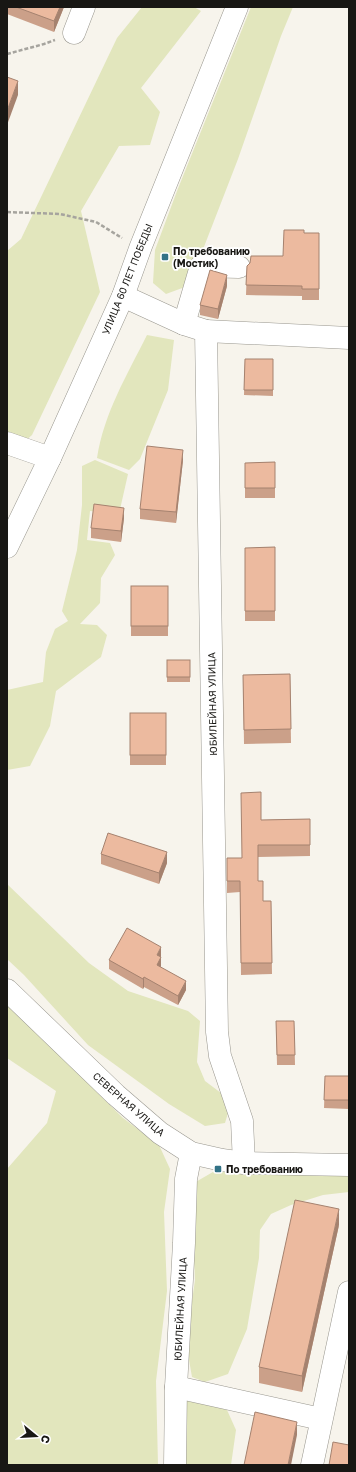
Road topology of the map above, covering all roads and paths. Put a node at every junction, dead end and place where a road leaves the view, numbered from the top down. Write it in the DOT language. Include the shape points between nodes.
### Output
graph roads {
  1 [pos="84,7"];
  2 [pos="237,7"];
  3 [pos="74,33"];
  4 [pos="7,54"];
  5 [pos="7,212"];
  6 [pos="123,238"];
  7 [pos="239,267"];
  8 [pos="122,296"];
  9 [pos="184,324"];
  10 [pos="206,332"];
  11 [pos="349,338"];
  12 [pos="7,443"];
  13 [pos="50,458"];
  14 [pos="7,547"];
  15 [pos="7,990"];
  16 [pos="191,1153"];
  17 [pos="244,1163"];
  18 [pos="349,1165"];
  19 [pos="349,1292"];
  20 [pos="176,1387"];
  21 [pos="322,1419"];
  22 [pos="175,1465"];
  23 [pos="312,1465"];
  1 -- 3 [label="street"];
  2 -- 8 [label="street, УЛИЦА 60 ЛЕТ ПОБЕДЫ"];
  3 -- 4 [label="path"];
  5 -- 6 [label="path" via="60,214 96,222"];
  7 -- 9 [label="street" via="201,266"];
  8 -- 9 [label="street"];
  8 -- 13 [label="street, УЛИЦА 60 ЛЕТ ПОБЕДЫ"];
  9 -- 10 [label="street"];
  10 -- 11 [label="street"];
  10 -- 17 [label="street, ЮБИЛЕЙНАЯ УЛИЦА" via="217,1032 220,1056 242,1121"];
  12 -- 13 [label="street"];
  13 -- 14 [label="street, УЛИЦА 60 ЛЕТ ПОБЕДЫ"];
  15 -- 16 [label="street, СЕВЕРНАЯ УЛИЦА" via="116,1095 160,1133"];
  16 -- 17 [label="street, СЕВЕРНАЯ УЛИЦА"];
  16 -- 20 [label="street, ЮБИЛЕЙНАЯ УЛИЦА" via="186,1179"];
  17 -- 18 [label="street, СЕВЕРНАЯ УЛИЦА"];
  19 -- 21 [label="street"];
  20 -- 21 [label="street"];
  20 -- 22 [label="street, ЮБИЛЕЙНАЯ УЛИЦА"];
  21 -- 23 [label="street"];
}
